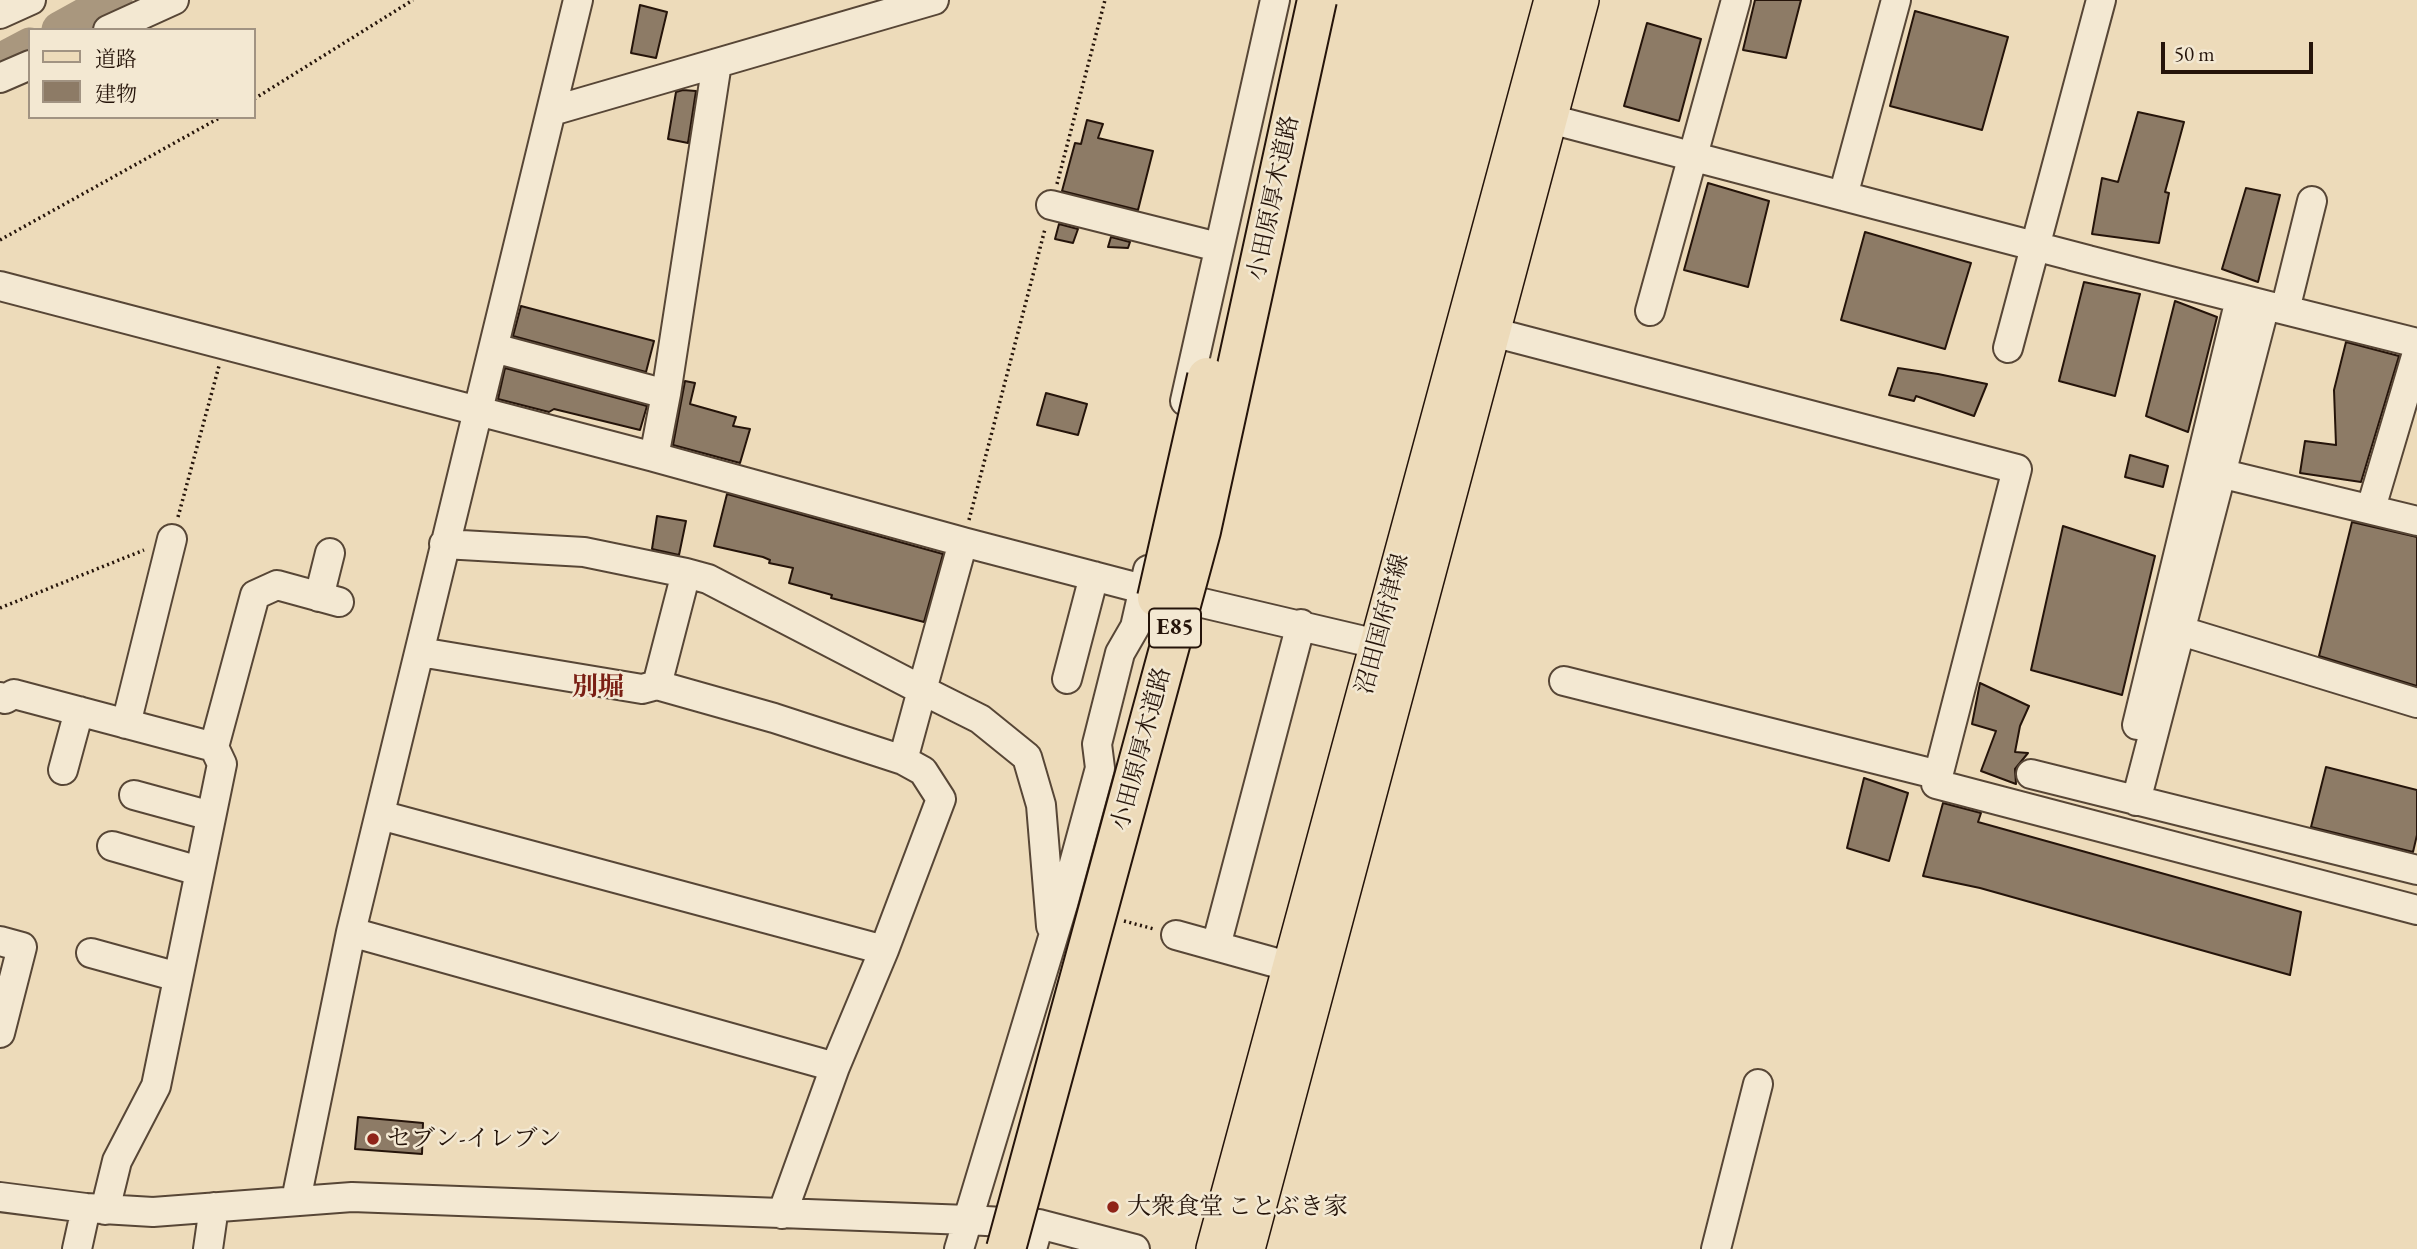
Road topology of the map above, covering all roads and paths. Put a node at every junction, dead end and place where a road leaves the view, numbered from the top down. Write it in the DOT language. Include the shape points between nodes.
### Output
graph roads {
  1 [pos="31,0"];
  2 [pos="174,0"];
  3 [pos="413,0"];
  4 [pos="578,0"];
  5 [pos="934,0"];
  6 [pos="1105,0"];
  7 [pos="1275,0"];
  8 [pos="1290,0"];
  9 [pos="1317,0"];
  10 [pos="1552,0"];
  11 [pos="1581,0"];
  12 [pos="1736,0"];
  13 [pos="1896,0"];
  14 [pos="2101,0"];
  15 [pos="0,15"];
  16 [pos="112,28"];
  17 [pos="718,63"];
  18 [pos="28,66"];
  19 [pos="0,78"];
  20 [pos="256,98"];
  21 [pos="552,111"];
  22 [pos="217,119"];
  23 [pos="1550,119"];
  24 [pos="1693,156"];
  25 [pos="1843,196"];
  26 [pos="2312,201"];
  27 [pos="1051,205"];
  28 [pos="0,240"];
  29 [pos="1218,247"];
  30 [pos="2035,247"];
  31 [pos="0,286"];
  32 [pos="2263,305"];
  33 [pos="1650,312"];
  34 [pos="1479,329"];
  35 [pos="2417,342"];
  36 [pos="225,343"];
  37 [pos="494,348"];
  38 [pos="2008,348"];
  39 [pos="2417,354"];
  40 [pos="666,394"];
  41 [pos="478,411"];
  42 [pos="654,457"];
  43 [pos="2210,470"];
  44 [pos="2374,498"];
  45 [pos="2417,521"];
  46 [pos="173,539"];
  47 [pos="963,542"];
  48 [pos="444,544"];
  49 [pos="330,553"];
  50 [pos="685,573"];
  51 [pos="1094,576"];
  52 [pos="1143,589"];
  53 [pos="0,608"];
  54 [pos="1301,624"];
  55 [pos="2172,628"];
  56 [pos="1377,644"];
  57 [pos="421,652"];
  58 [pos="1067,680"];
  59 [pos="1564,681"];
  60 [pos="657,685"];
  61 [pos="922,690"];
  62 [pos="2417,703"];
  63 [pos="2,704"];
  64 [pos="79,711"];
  65 [pos="126,724"];
  66 [pos="214,747"];
  67 [pos="903,760"];
  68 [pos="63,770"];
  69 [pos="2031,774"];
  70 [pos="1938,775"];
  71 [pos="134,795"];
  72 [pos="2128,798"];
  73 [pos="380,815"];
  74 [pos="211,816"];
  75 [pos="112,846"];
  76 [pos="2417,870"];
  77 [pos="199,871"];
  78 [pos="2417,910"];
  79 [pos="351,932"];
  80 [pos="1052,935"];
  81 [pos="1176,935"];
  82 [pos="0,941"];
  83 [pos="1216,946"];
  84 [pos="884,950"];
  85 [pos="91,954"];
  86 [pos="1291,967"];
  87 [pos="178,977"];
  88 [pos="0,1033"];
  89 [pos="835,1066"];
  90 [pos="1758,1084"];
  91 [pos="0,1197"];
  92 [pos="296,1200"];
  93 [pos="214,1207"];
  94 [pos="96,1209"];
  95 [pos="782,1214"];
  96 [pos="975,1234"];
  97 [pos="1036,1236"];
  98 [pos="77,1249"];
  99 [pos="208,1249"];
  100 [pos="959,1249"];
  101 [pos="1006,1249"];
  102 [pos="1135,1249"];
  103 [pos="1214,1249"];
  104 [pos="1247,1249"];
  105 [pos="1716,1249"];
  1 -- 15 [label="street"];
  2 -- 16 [label="street"];
  3 -- 20 [label="path"];
  4 -- 21 [label="street"];
  5 -- 17 [label="street"];
  6 -- 27 [label="path"];
  7 -- 29 [label="street"];
  8 -- 96 [label="highway, 小田原厚木道路 / E85, bridge" via="1110,802"];
  9 -- 101 [label="highway, 小田原厚木道路 / E85, bridge" via="1201,531"];
  10 -- 34 [label="main road, 沼田国府津線"];
  11 -- 23 [label="main road, 沼田国府津線"];
  12 -- 24 [label="street"];
  13 -- 25 [label="street"];
  14 -- 30 [label="street"];
  17 -- 21 [label="street"];
  17 -- 40 [label="street"];
  18 -- 19 [label="street"];
  21 -- 37 [label="street"];
  22 -- 28 [label="path"];
  23 -- 24 [label="street"];
  23 -- 34 [label="main road, 沼田国府津線"];
  24 -- 25 [label="street"];
  24 -- 33 [label="street"];
  25 -- 30 [label="street"];
  26 -- 32 [label="street"];
  27 -- 29 [label="street"];
  27 -- 47 [label="path"];
  29 -- 52 [label="street"];
  30 -- 32 [label="street"];
  30 -- 38 [label="street"];
  31 -- 36 [label="street"];
  32 -- 35 [label="street"];
  32 -- 43 [label="street"];
  34 -- 56 [label="main road, 沼田国府津線"];
  34 -- 70 [label="street" via="2017,470"];
  34 -- 104 [label="main road, 沼田国府津線"];
  36 -- 41 [label="street"];
  36 -- 46 [label="path"];
  37 -- 40 [label="street"];
  37 -- 41 [label="street"];
  39 -- 44 [label="street"];
  40 -- 42 [label="street"];
  41 -- 42 [label="street"];
  41 -- 48 [label="street"];
  42 -- 47 [label="street"];
  43 -- 45 [label="street"];
  43 -- 55 [label="street"];
  46 -- 53 [label="path"];
  46 -- 65 [label="street"];
  47 -- 51 [label="street"];
  47 -- 61 [label="street"];
  48 -- 50 [label="street" via="584,552"];
  48 -- 57 [label="street"];
  49 -- 66 [label="street" via="329,599 277,585 255,595"];
  50 -- 60 [label="street"];
  50 -- 61 [label="street" via="708,579"];
  51 -- 52 [label="street"];
  51 -- 58 [label="street"];
  52 -- 54 [label="street"];
  52 -- 80 [label="street" via="1135,627 1120,653 1097,744 1100,768"];
  54 -- 56 [label="street"];
  54 -- 83 [label="street"];
  55 -- 62 [label="street"];
  55 -- 72 [label="street"];
  56 -- 86 [label="main road, 沼田国府津線"];
  57 -- 60 [label="street" via="642,689"];
  57 -- 73 [label="street"];
  59 -- 70 [label="street"];
  60 -- 67 [label="street"];
  61 -- 67 [label="street"];
  61 -- 80 [label="street" via="980,719 1027,757 1041,806"];
  63 -- 64 [label="street" via="14,694"];
  64 -- 65 [label="street"];
  64 -- 68 [label="street"];
  65 -- 66 [label="street"];
  66 -- 74 [label="street" via="222,764"];
  67 -- 84 [label="street" via="923,771 941,799"];
  69 -- 72 [label="street"];
  70 -- 78 [label="street" via="1936,784"];
  71 -- 74 [label="street"];
  72 -- 76 [label="street"];
  73 -- 79 [label="street"];
  73 -- 84 [label="street"];
  74 -- 77 [label="street"];
  75 -- 77 [label="street"];
  77 -- 87 [label="street"];
  79 -- 89 [label="street"];
  79 -- 92 [label="street"];
  80 -- 96 [label="street"];
  81 -- 83 [label="street"];
  82 -- 88 [label="street" via="22,947"];
  83 -- 86 [label="street"];
  84 -- 89 [label="street"];
  85 -- 87 [label="street"];
  86 -- 103 [label="main road, 沼田国府津線"];
  87 -- 94 [label="street" via="156,1086"];
  89 -- 95 [label="street"];
  90 -- 105 [label="street"];
  91 -- 94 [label="street"];
  92 -- 93 [label="street"];
  92 -- 95 [label="street" via="352,1197"];
  93 -- 94 [label="street" via="153,1212"];
  93 -- 99 [label="street"];
  94 -- 98 [label="street"];
  95 -- 96 [label="street"];
  96 -- 97 [label="street"];
  96 -- 100 [label="street"];
  97 -- 102 [label="street"];
}
